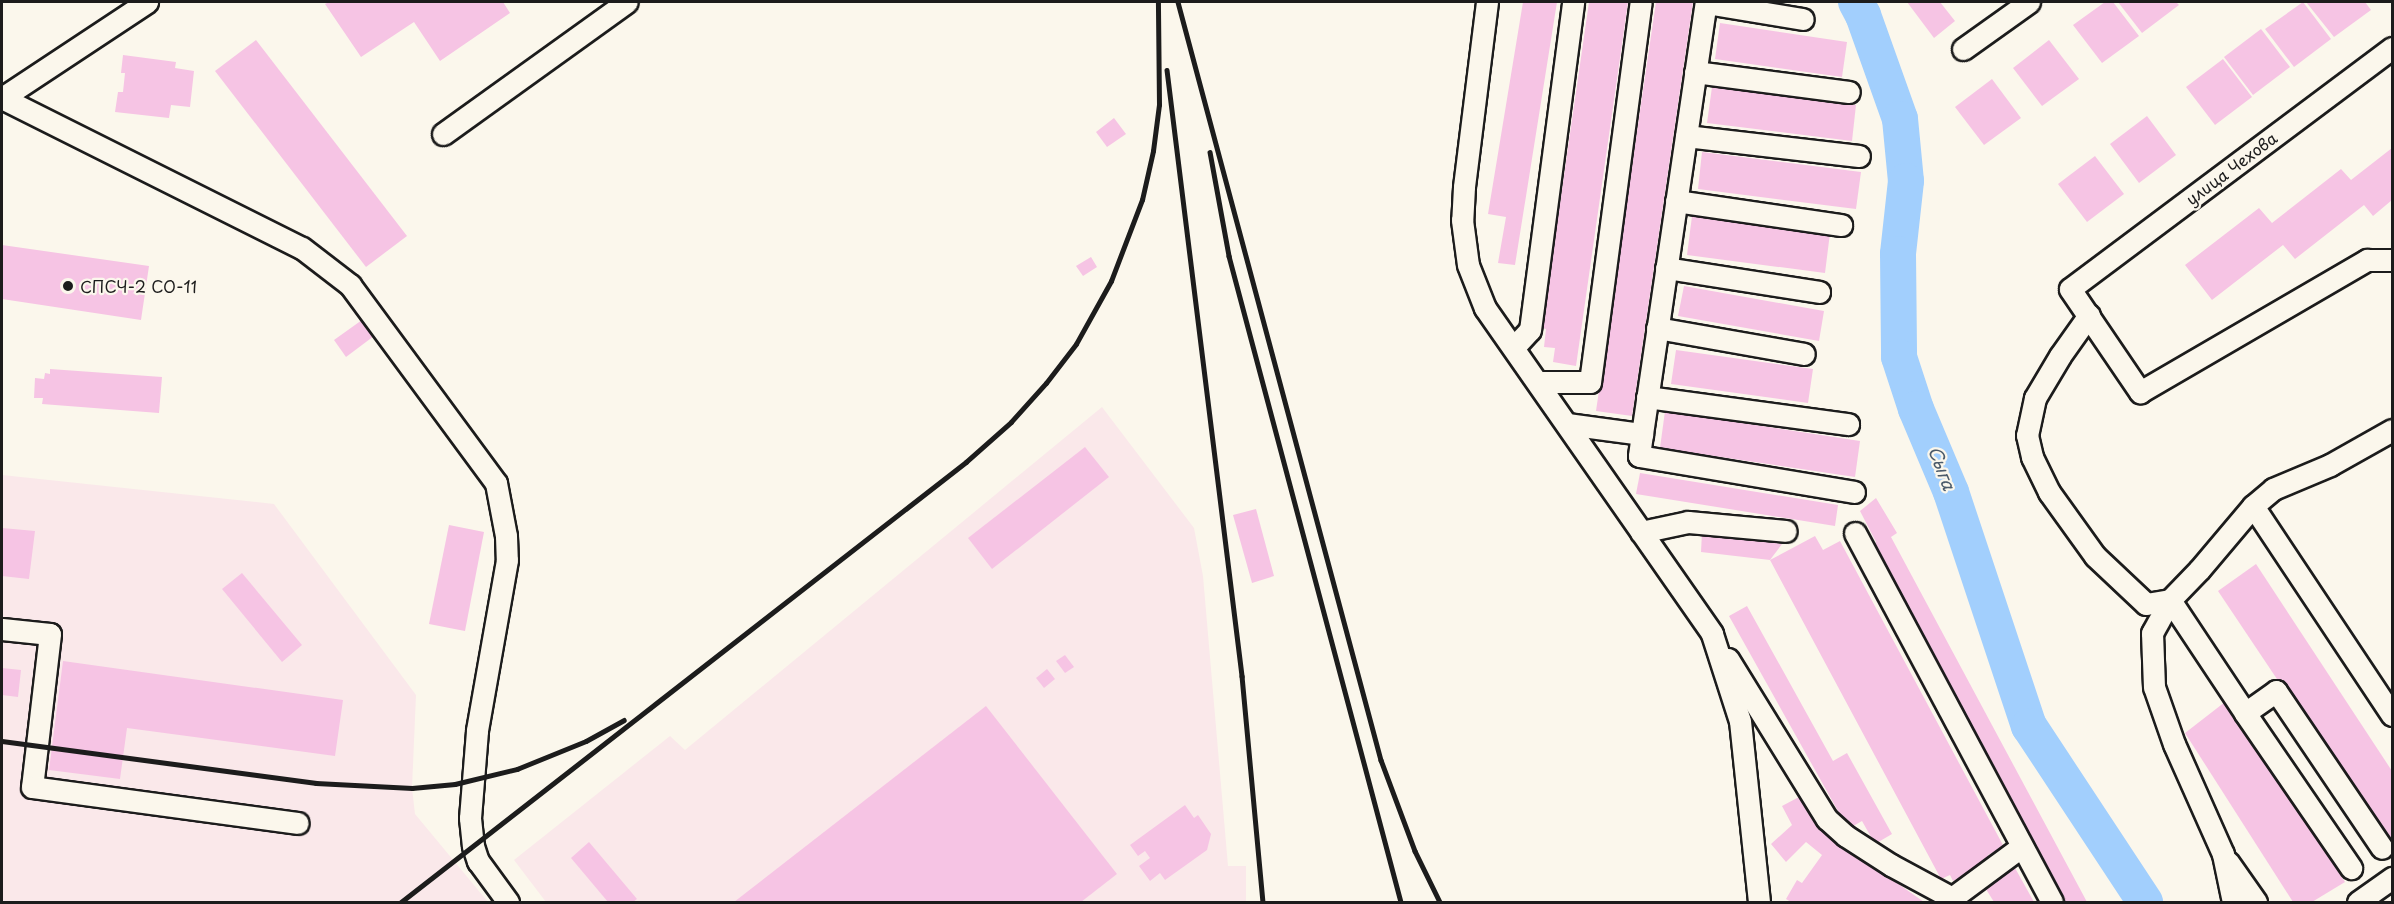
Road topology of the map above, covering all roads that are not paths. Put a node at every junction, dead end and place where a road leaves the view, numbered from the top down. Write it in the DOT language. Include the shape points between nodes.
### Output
graph roads {
  1 [pos="147,2"];
  2 [pos="627,2"];
  3 [pos="1487,2"];
  4 [pos="1573,2"];
  5 [pos="1641,2"];
  6 [pos="1706,2"];
  7 [pos="2029,2"];
  8 [pos="1803,19"];
  9 [pos="2392,48"];
  10 [pos="1963,49"];
  11 [pos="1695,72"];
  12 [pos="1849,92"];
  13 [pos="2,98"];
  14 [pos="443,134"];
  15 [pos="1686,136"];
  16 [pos="1859,156"];
  17 [pos="1676,201"];
  18 [pos="1841,225"];
  19 [pos="2392,260"];
  20 [pos="1666,268"];
  21 [pos="1819,292"];
  22 [pos="2089,315"];
  23 [pos="1657,328"];
  24 [pos="1514,347"];
  25 [pos="1804,354"];
  26 [pos="1538,382"];
  27 [pos="1647,397"];
  28 [pos="1567,424"];
  29 [pos="1848,424"];
  30 [pos="2392,430"];
  31 [pos="1642,434"];
  32 [pos="1854,492"];
  33 [pos="2253,506"];
  34 [pos="1786,531"];
  35 [pos="1641,532"];
  36 [pos="1854,533"];
  37 [pos="2170,600"];
  38 [pos="2,629"];
  39 [pos="1712,634"];
  40 [pos="2245,712"];
  41 [pos="2392,716"];
  42 [pos="298,822"];
  43 [pos="2021,848"];
  44 [pos="2382,848"];
  45 [pos="2223,854"];
  46 [pos="2350,868"];
  47 [pos="2392,878"];
  48 [pos="2359,902"];
  49 [pos="508,903"];
  50 [pos="1760,903"];
  51 [pos="2052,903"];
  52 [pos="2233,903"];
  53 [pos="2256,903"];
  1 -- 13 [label="street"];
  2 -- 14 [label="street"];
  3 -- 24 [label="street" via="1462,220 1468,266 1485,308"];
  4 -- 24 [label="street" via="1530,330"];
  5 -- 26 [label="street" via="1590,382"];
  6 -- 8 [label="street"];
  6 -- 11 [label="street"];
  7 -- 10 [label="street"];
  9 -- 22 [label="street, улица Чехова" via="2070,289"];
  11 -- 12 [label="street"];
  11 -- 15 [label="street"];
  13 -- 49 [label="street" via="302,248 350,285 496,483 507,560 477,731 470,818 478,861"];
  15 -- 16 [label="street"];
  15 -- 17 [label="street"];
  17 -- 18 [label="street"];
  17 -- 20 [label="street"];
  19 -- 22 [label="street" via="2367,260 2140,392"];
  20 -- 21 [label="street"];
  20 -- 23 [label="street"];
  22 -- 37 [label="street" via="2035,398 2027,435 2032,457 2049,492 2095,556 2146,604"];
  23 -- 25 [label="street"];
  23 -- 27 [label="street"];
  24 -- 26 [label="street"];
  26 -- 28 [label="street"];
  27 -- 29 [label="street"];
  27 -- 31 [label="street"];
  28 -- 31 [label="street"];
  28 -- 35 [label="street"];
  30 -- 33 [label="street" via="2330,465 2273,489"];
  31 -- 32 [label="street" via="1639,456"];
  33 -- 37 [label="street"];
  33 -- 41 [label="street"];
  34 -- 35 [label="street" via="1688,522"];
  35 -- 39 [label="street"];
  36 -- 43 [label="street"];
  37 -- 40 [label="street"];
  37 -- 45 [label="street" via="2152,633 2154,687 2174,744"];
  38 -- 42 [label="street" via="50,634 32,787"];
  39 -- 43 [label="street" via="1827,819 1846,836 1952,898"];
  39 -- 50 [label="street" via="1740,721"];
  40 -- 44 [label="street" via="2276,691"];
  40 -- 46 [label="street"];
  43 -- 51 [label="street"];
  45 -- 52 [label="street"];
  45 -- 53 [label="street"];
  47 -- 48 [label="street"];
}
